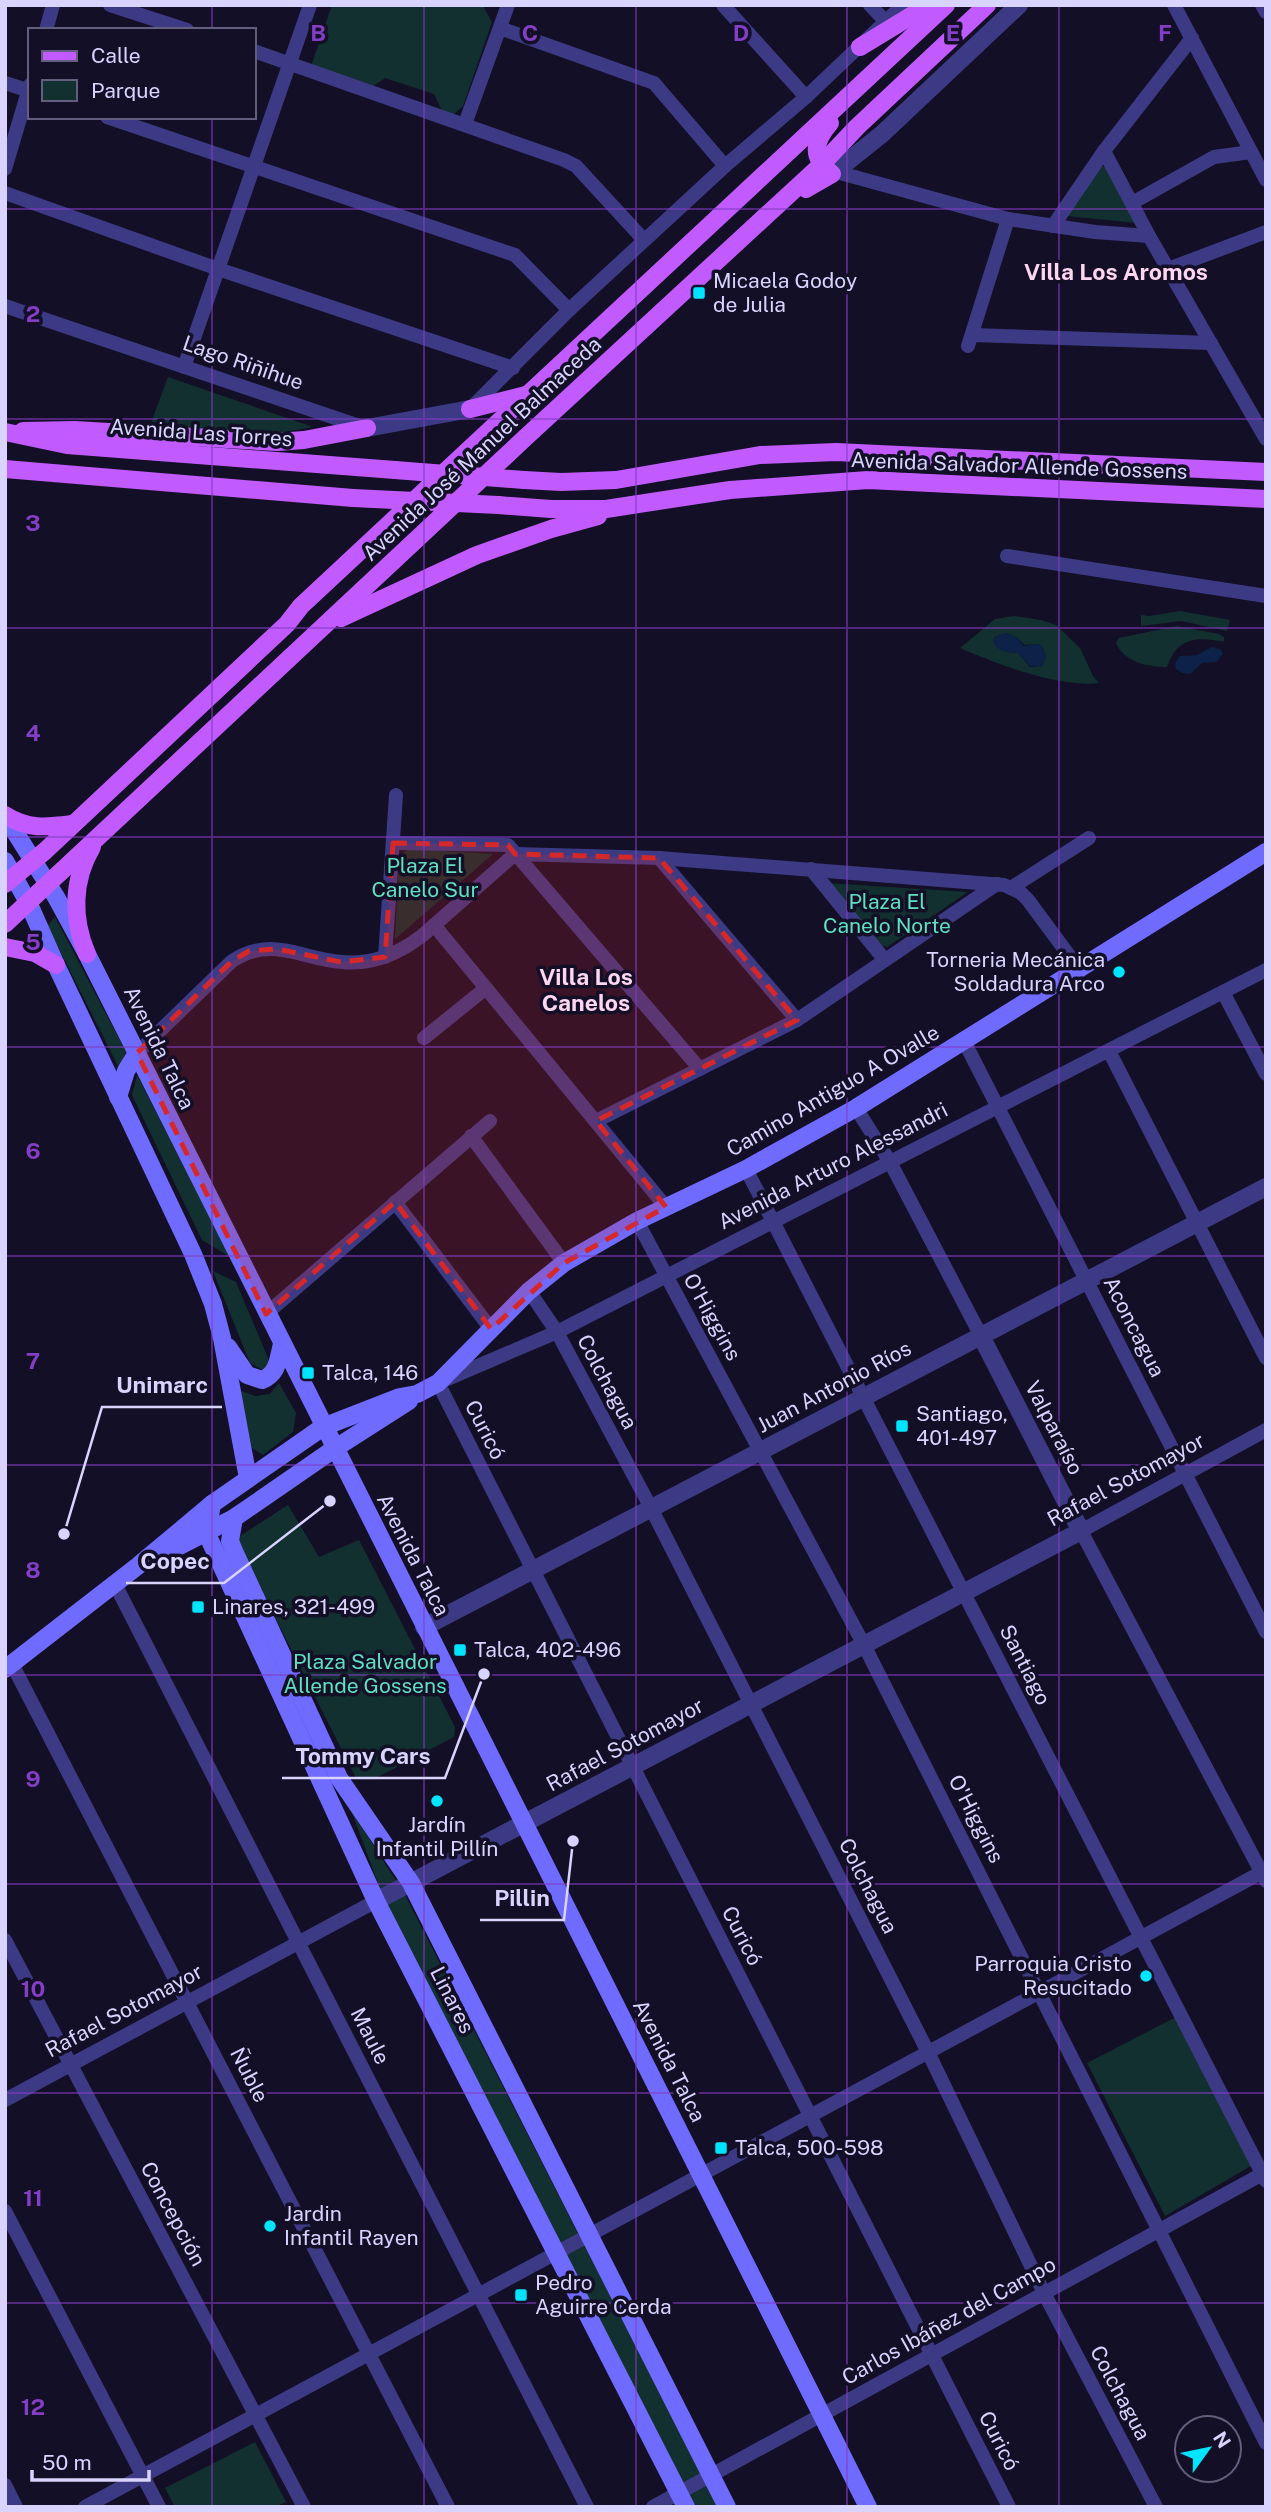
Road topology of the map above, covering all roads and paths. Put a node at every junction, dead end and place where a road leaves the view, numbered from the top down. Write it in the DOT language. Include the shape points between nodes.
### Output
graph roads {
  1 [pos="53,5"];
  2 [pos="110,5"];
  3 [pos="310,5"];
  4 [pos="508,5"];
  5 [pos="723,5"];
  6 [pos="870,5"];
  7 [pos="903,5"];
  8 [pos="929,5"];
  9 [pos="946,5"];
  10 [pos="987,5"];
  11 [pos="1019,5"];
  12 [pos="1174,5"];
  13 [pos="1262,5"];
  14 [pos="130,9"];
  15 [pos="1266,12"];
  16 [pos="886,22"];
  17 [pos="47,28"];
  18 [pos="182,28"];
  19 [pos="500,28"];
  20 [pos="1192,38"];
  21 [pos="860,47"];
  22 [pos="256,52"];
  23 [pos="290,63"];
  24 [pos="5,83"];
  25 [pos="28,89"];
  26 [pos="28,92"];
  27 [pos="852,94"];
  28 [pos="806,97"];
  29 [pos="113,119"];
  30 [pos="466,124"];
  31 [pos="1104,151"];
  32 [pos="1251,152"];
  33 [pos="724,166"];
  34 [pos="254,167"];
  35 [pos="5,169"];
  36 [pos="826,170"];
  37 [pos="1266,180"];
  38 [pos="5,193"];
  39 [pos="1132,203"];
  40 [pos="1007,219"];
  41 [pos="1053,226"];
  42 [pos="1266,232"];
  43 [pos="1149,236"];
  44 [pos="644,240"];
  45 [pos="218,269"];
  46 [pos="1168,269"];
  47 [pos="5,306"];
  48 [pos="569,310"];
  49 [pos="1211,343"];
  50 [pos="184,367"];
  51 [pos="513,368"];
  52 [pos="529,394"];
  53 [pos="470,409"];
  54 [pos="367,428"];
  55 [pos="5,432"];
  56 [pos="1266,439"];
  57 [pos="5,469"];
  58 [pos="395,470"];
  59 [pos="1266,472"];
  60 [pos="1266,499"];
  61 [pos="642,504"];
  62 [pos="1007,556"];
  63 [pos="1266,596"];
  64 [pos="328,623"];
  65 [pos="396,795"];
  66 [pos="5,815"];
  67 [pos="73,824"];
  68 [pos="97,838"];
  69 [pos="1089,838"];
  70 [pos="393,842"];
  71 [pos="1266,852"];
  72 [pos="515,854"];
  73 [pos="659,858"];
  74 [pos="34,859"];
  75 [pos="811,869"];
  76 [pos="8,874"];
  77 [pos="48,883"];
  78 [pos="1004,886"];
  79 [pos="28,902"];
  80 [pos="5,925"];
  81 [pos="434,925"];
  82 [pos="5,947"];
  83 [pos="87,954"];
  84 [pos="385,957"];
  85 [pos="884,959"];
  86 [pos="56,965"];
  87 [pos="1079,969"];
  88 [pos="1266,970"];
  89 [pos="486,988"];
  90 [pos="1223,992"];
  91 [pos="797,1020"];
  92 [pos="424,1038"];
  93 [pos="964,1041"];
  94 [pos="1109,1051"];
  95 [pos="137,1054"];
  96 [pos="700,1069"];
  97 [pos="1266,1074"];
  98 [pos="118,1097"];
  99 [pos="998,1107"];
  100 [pos="856,1108"];
  101 [pos="490,1121"];
  102 [pos="596,1121"];
  103 [pos="471,1136"];
  104 [pos="890,1162"];
  105 [pos="746,1169"];
  106 [pos="1266,1187"];
  107 [pos="395,1202"];
  108 [pos="666,1207"];
  109 [pos="637,1221"];
  110 [pos="774,1222"];
  111 [pos="1197,1223"];
  112 [pos="564,1263"];
  113 [pos="666,1277"];
  114 [pos="1087,1281"];
  115 [pos="529,1291"];
  116 [pos="266,1314"];
  117 [pos="491,1329"];
  118 [pos="557,1332"];
  119 [pos="981,1336"];
  120 [pos="222,1338"];
  121 [pos="282,1344"];
  122 [pos="1266,1358"];
  123 [pos="438,1384"];
  124 [pos="417,1394"];
  125 [pos="863,1397"];
  126 [pos="323,1427"];
  127 [pos="1266,1430"];
  128 [pos="334,1448"];
  129 [pos="761,1451"];
  130 [pos="1185,1474"];
  131 [pos="248,1478"];
  132 [pos="212,1504"];
  133 [pos="652,1508"];
  134 [pos="234,1518"];
  135 [pos="1081,1531"];
  136 [pos="207,1534"];
  137 [pos="139,1565"];
  138 [pos="533,1570"];
  139 [pos="115,1584"];
  140 [pos="964,1592"];
  141 [pos="424,1627"];
  142 [pos="1266,1632"];
  143 [pos="864,1645"];
  144 [pos="9,1666"];
  145 [pos="752,1703"];
  146 [pos="633,1766"];
  147 [pos="523,1824"];
  148 [pos="1264,1874"];
  149 [pos="411,1883"];
  150 [pos="376,1901"];
  151 [pos="1141,1937"];
  152 [pos="5,1940"];
  153 [pos="299,1943"];
  154 [pos="1039,1992"];
  155 [pos="187,2002"];
  156 [pos="928,2052"];
  157 [pos="71,2065"];
  158 [pos="5,2100"];
  159 [pos="810,2116"];
  160 [pos="701,2175"];
  161 [pos="1264,2175"];
  162 [pos="5,2211"];
  163 [pos="1158,2230"];
  164 [pos="589,2235"];
  165 [pos="556,2253"];
  166 [pos="1044,2293"];
  167 [pos="479,2295"];
  168 [pos="369,2354"];
  169 [pos="932,2354"];
  170 [pos="256,2415"];
  171 [pos="822,2415"];
  172 [pos="1266,2443"];
  173 [pos="143,2476"];
  174 [pos="710,2476"];
  175 [pos="5,2485"];
  176 [pos="682,2500"];
  177 [pos="16,2507"];
  178 [pos="85,2507"];
  179 [pos="159,2507"];
  180 [pos="304,2507"];
  181 [pos="448,2507"];
  182 [pos="587,2507"];
  183 [pos="653,2507"];
  184 [pos="727,2507"];
  185 [pos="868,2507"];
  186 [pos="1009,2507"];
  187 [pos="1156,2507"];
  1 -- 17 [label="street"];
  2 -- 14 [label="street"];
  3 -- 23 [label="street"];
  4 -- 19 [label="street"];
  5 -- 28 [label="street"];
  6 -- 16 [label="street"];
  7 -- 16 [label="street"];
  8 -- 21 [label="main road"];
  9 -- 27 [label="main road, Avenida José Manuel Balmaceda"];
  10 -- 36 [label="main road, Avenida José Manuel Balmaceda" via="857,127"];
  11 -- 36 [label="street" via="882,134"];
  12 -- 20 [label="street"];
  13 -- 15 [label="street"];
  14 -- 18 [label="street"];
  16 -- 21 [label="street"];
  19 -- 30 [label="street"];
  19 -- 33 [label="street" via="654,83"];
  20 -- 31 [label="street"];
  20 -- 32 [label="street"];
  21 -- 28 [label="street"];
  22 -- 23 [label="street"];
  23 -- 30 [label="street"];
  23 -- 34 [label="street"];
  24 -- 25 [label="street"];
  26 -- 35 [label="street"];
  27 -- 36 [label="main road" via="818,140 816,152"];
  27 -- 52 [label="main road, Avenida José Manuel Balmaceda"];
  28 -- 33 [label="street"];
  29 -- 34 [label="street"];
  30 -- 44 [label="street" via="576,166"];
  31 -- 39 [label="street"];
  31 -- 41 [label="street"];
  32 -- 37 [label="street"];
  32 -- 39 [label="street" via="1214,156"];
  33 -- 44 [label="street"];
  34 -- 45 [label="street"];
  34 -- 48 [label="street" via="515,254"];
  36 -- 40 [label="street"];
  36 -- 64 [label="main road, Avenida José Manuel Balmaceda" via="776,206"];
  38 -- 45 [label="street"];
  39 -- 43 [label="street"];
  40 -- 41 [label="street"];
  40 -- 49 [label="street" via="971,340"];
  41 -- 43 [label="street"];
  42 -- 46 [label="street"];
  43 -- 46 [label="street"];
  44 -- 48 [label="street"];
  45 -- 50 [label="street"];
  45 -- 51 [label="street"];
  46 -- 49 [label="street"];
  47 -- 50 [label="street, Lago Riñihue"];
  48 -- 51 [label="street"];
  49 -- 56 [label="street"];
  50 -- 54 [label="street, Lago Riñihue"];
  51 -- 53 [label="street"];
  52 -- 53 [label="main road"];
  52 -- 67 [label="main road, Avenida José Manuel Balmaceda"];
  53 -- 54 [label="street, Lago Riñihue"];
  54 -- 55 [label="main road" via="277,442 75,430"];
  55 -- 58 [label="main road, Avenida Las Torres" via="67,446"];
  57 -- 61 [label="main road, Avenida Salvador Allende Gossens, bridge" via="353,498 579,510"];
  58 -- 59 [label="main road, Avenida Salvador Allende Gossens, bridge" via="561,482 616,480 760,455 836,452"];
  60 -- 61 [label="main road, Avenida Salvador Allende Gossens" via="868,480 730,490"];
  61 -- 64 [label="main road" via="477,555"];
  62 -- 63 [label="street"];
  64 -- 68 [label="main road, Avenida José Manuel Balmaceda"];
  65 -- 70 [label="street"];
  66 -- 67 [label="main road" via="33,827"];
  66 -- 74 [label="main road, Avenida Talca"];
  67 -- 74 [label="main road, Avenida José Manuel Balmaceda"];
  68 -- 77 [label="main road, Avenida José Manuel Balmaceda"];
  68 -- 83 [label="main road" via="77,891 76,917"];
  69 -- 78 [label="street"];
  70 -- 72 [label="street" via="508,845"];
  70 -- 84 [label="street"];
  71 -- 87 [label="main road, Camino Antiguo A Ovalle"];
  72 -- 73 [label="street"];
  72 -- 81 [label="street"];
  72 -- 96 [label="street"];
  73 -- 75 [label="street"];
  73 -- 91 [label="street"];
  74 -- 76 [label="main road, Avenida José Manuel Balmaceda"];
  74 -- 77 [label="main road, Avenida Talca"];
  75 -- 78 [label="street"];
  75 -- 85 [label="street"];
  76 -- 79 [label="main road"];
  77 -- 79 [label="main road, Avenida José Manuel Balmaceda"];
  77 -- 83 [label="main road, Avenida Talca"];
  78 -- 85 [label="street"];
  78 -- 87 [label="street" via="1028,900"];
  79 -- 80 [label="main road, Avenida José Manuel Balmaceda"];
  79 -- 86 [label="main road"];
  81 -- 84 [label="street" via="412,944"];
  81 -- 89 [label="street"];
  82 -- 86 [label="main road" via="35,953"];
  83 -- 95 [label="main road, Avenida Talca"];
  84 -- 95 [label="street" via="341,962 277,948 249,951 232,961"];
  85 -- 91 [label="street"];
  86 -- 98 [label="main road"];
  87 -- 93 [label="main road, Camino Antiguo A Ovalle"];
  88 -- 90 [label="street, Avenida Arturo Alessandri"];
  89 -- 92 [label="street"];
  89 -- 102 [label="street"];
  90 -- 94 [label="street, Avenida Arturo Alessandri"];
  90 -- 97 [label="street"];
  91 -- 96 [label="street"];
  93 -- 99 [label="street, Aconcagua"];
  93 -- 100 [label="main road, Camino Antiguo A Ovalle"];
  94 -- 99 [label="street, Avenida Arturo Alessandri"];
  94 -- 111 [label="street"];
  95 -- 98 [label="main road"];
  95 -- 116 [label="main road, Avenida Talca"];
  96 -- 102 [label="street"];
  98 -- 120 [label="main road" via="193,1254"];
  99 -- 104 [label="street, Avenida Arturo Alessandri"];
  99 -- 114 [label="street, Aconcagua"];
  100 -- 104 [label="street, Valparaíso"];
  100 -- 105 [label="main road, Camino Antiguo A Ovalle"];
  101 -- 103 [label="street"];
  102 -- 108 [label="street"];
  103 -- 107 [label="street"];
  103 -- 112 [label="street"];
  104 -- 110 [label="street, Avenida Arturo Alessandri"];
  104 -- 119 [label="street, Valparaíso"];
  105 -- 108 [label="main road, Camino Antiguo A Ovalle"];
  105 -- 110 [label="street, Santiago"];
  106 -- 111 [label="street, Juan Antonio Ríos"];
  107 -- 116 [label="street"];
  107 -- 117 [label="street"];
  108 -- 109 [label="main road, Camino Antiguo A Ovalle"];
  109 -- 112 [label="main road, Camino Antiguo A Ovalle"];
  109 -- 113 [label="street, O'Higgins"];
  110 -- 113 [label="street, Avenida Arturo Alessandri"];
  110 -- 125 [label="street, Santiago"];
  111 -- 114 [label="street, Juan Antonio Ríos"];
  111 -- 122 [label="street"];
  112 -- 115 [label="main road, Camino Antiguo A Ovalle"];
  113 -- 118 [label="street, Avenida Arturo Alessandri"];
  113 -- 129 [label="street, O'Higgins"];
  114 -- 119 [label="street, Juan Antonio Ríos"];
  114 -- 130 [label="street, Aconcagua"];
  115 -- 117 [label="main road, Camino Antiguo A Ovalle"];
  115 -- 118 [label="street, Colchagua"];
  116 -- 121 [label="main road, Avenida Talca"];
  117 -- 123 [label="main road, Camino Antiguo A Ovalle"];
  118 -- 123 [label="street, Avenida Arturo Alessandri"];
  118 -- 133 [label="street, Colchagua"];
  119 -- 125 [label="street, Juan Antonio Ríos"];
  119 -- 135 [label="street, Valparaíso"];
  120 -- 121 [label="main road" via="247,1375 257,1380 273,1374"];
  120 -- 131 [label="main road"];
  121 -- 126 [label="main road, Avenida Talca"];
  123 -- 124 [label="main road, Avenida Arturo Alessandri"];
  123 -- 138 [label="street, Curicó"];
  124 -- 126 [label="main road, Avenida Arturo Alessandri"];
  124 -- 128 [label="main road, Avenida Arturo Alessandri"];
  125 -- 129 [label="street, Juan Antonio Ríos"];
  125 -- 140 [label="street, Santiago"];
  126 -- 128 [label="main road, Avenida Talca"];
  126 -- 131 [label="main road, Avenida Arturo Alessandri"];
  127 -- 130 [label="street, Rafael Sotomayor"];
  128 -- 134 [label="main road, Avenida Arturo Alessandri"];
  128 -- 141 [label="main road, Avenida Talca"];
  129 -- 133 [label="street, Juan Antonio Ríos"];
  129 -- 143 [label="street, O'Higgins"];
  130 -- 135 [label="street, Rafael Sotomayor"];
  130 -- 142 [label="street, Aconcagua"];
  131 -- 132 [label="main road, Avenida Arturo Alessandri"];
  132 -- 136 [label="main road"];
  132 -- 137 [label="main road, Avenida Arturo Alessandri"];
  133 -- 138 [label="street, Juan Antonio Ríos"];
  133 -- 145 [label="street, Colchagua"];
  134 -- 136 [label="main road, Avenida Arturo Alessandri"];
  134 -- 149 [label="main road, Linares" via="230,1541 339,1778"];
  135 -- 140 [label="street, Rafael Sotomayor"];
  135 -- 148 [label="street, Valparaíso"];
  136 -- 137 [label="main road, Avenida Arturo Alessandri"];
  136 -- 150 [label="main road, Linares"];
  137 -- 139 [label="main road, Avenida Arturo Alessandri"];
  138 -- 141 [label="street, Juan Antonio Ríos"];
  138 -- 146 [label="street, Curicó"];
  139 -- 144 [label="main road, Avenida Arturo Alessandri"];
  139 -- 153 [label="street, Maule"];
  140 -- 143 [label="street, Rafael Sotomayor"];
  140 -- 151 [label="street, Santiago"];
  141 -- 147 [label="main road, Avenida Talca"];
  143 -- 145 [label="street, Rafael Sotomayor"];
  143 -- 154 [label="street, O'Higgins"];
  144 -- 155 [label="street, Ñuble"];
  145 -- 146 [label="street, Rafael Sotomayor"];
  145 -- 156 [label="street, Colchagua"];
  146 -- 147 [label="street, Rafael Sotomayor"];
  146 -- 159 [label="street, Curicó"];
  147 -- 149 [label="street, Rafael Sotomayor"];
  147 -- 160 [label="main road, Avenida Talca"];
  148 -- 151 [label="street"];
  149 -- 150 [label="street, Rafael Sotomayor"];
  149 -- 164 [label="main road, Linares"];
  150 -- 153 [label="street, Rafael Sotomayor"];
  150 -- 165 [label="main road, Linares"];
  151 -- 154 [label="street"];
  151 -- 161 [label="street, Santiago"];
  152 -- 157 [label="street, Concepción"];
  153 -- 155 [label="street, Rafael Sotomayor"];
  153 -- 167 [label="street, Maule"];
  154 -- 156 [label="street"];
  154 -- 163 [label="street, O'Higgins"];
  155 -- 157 [label="street, Rafael Sotomayor"];
  155 -- 168 [label="street, Ñuble"];
  156 -- 159 [label="street"];
  156 -- 166 [label="street, Colchagua"];
  157 -- 158 [label="street, Rafael Sotomayor"];
  157 -- 170 [label="street, Concepción"];
  159 -- 160 [label="street"];
  159 -- 169 [label="street, Curicó"];
  160 -- 164 [label="street"];
  160 -- 171 [label="main road, Avenida Talca"];
  161 -- 163 [label="street, Carlos Ibáñez del Campo"];
  162 -- 173 [label="street"];
  163 -- 166 [label="street, Carlos Ibáñez del Campo"];
  163 -- 172 [label="street, O'Higgins"];
  164 -- 165 [label="street"];
  164 -- 174 [label="main road, Linares"];
  165 -- 167 [label="street"];
  165 -- 176 [label="main road, Linares"];
  166 -- 169 [label="street, Carlos Ibáñez del Campo"];
  166 -- 187 [label="street, Colchagua"];
  167 -- 168 [label="street"];
  167 -- 182 [label="street, Maule"];
  168 -- 170 [label="street"];
  168 -- 181 [label="street, Ñuble"];
  169 -- 171 [label="street, Carlos Ibáñez del Campo"];
  169 -- 186 [label="street, Curicó"];
  170 -- 173 [label="street"];
  170 -- 180 [label="street, Concepción"];
  171 -- 174 [label="street, Carlos Ibáñez del Campo"];
  171 -- 185 [label="main road, Avenida Talca"];
  173 -- 178 [label="street"];
  173 -- 179 [label="street"];
  174 -- 176 [label="street, Carlos Ibáñez del Campo"];
  174 -- 184 [label="main road, Linares"];
  175 -- 177 [label="street"];
  176 -- 183 [label="street, Carlos Ibáñez del Campo"];
}
